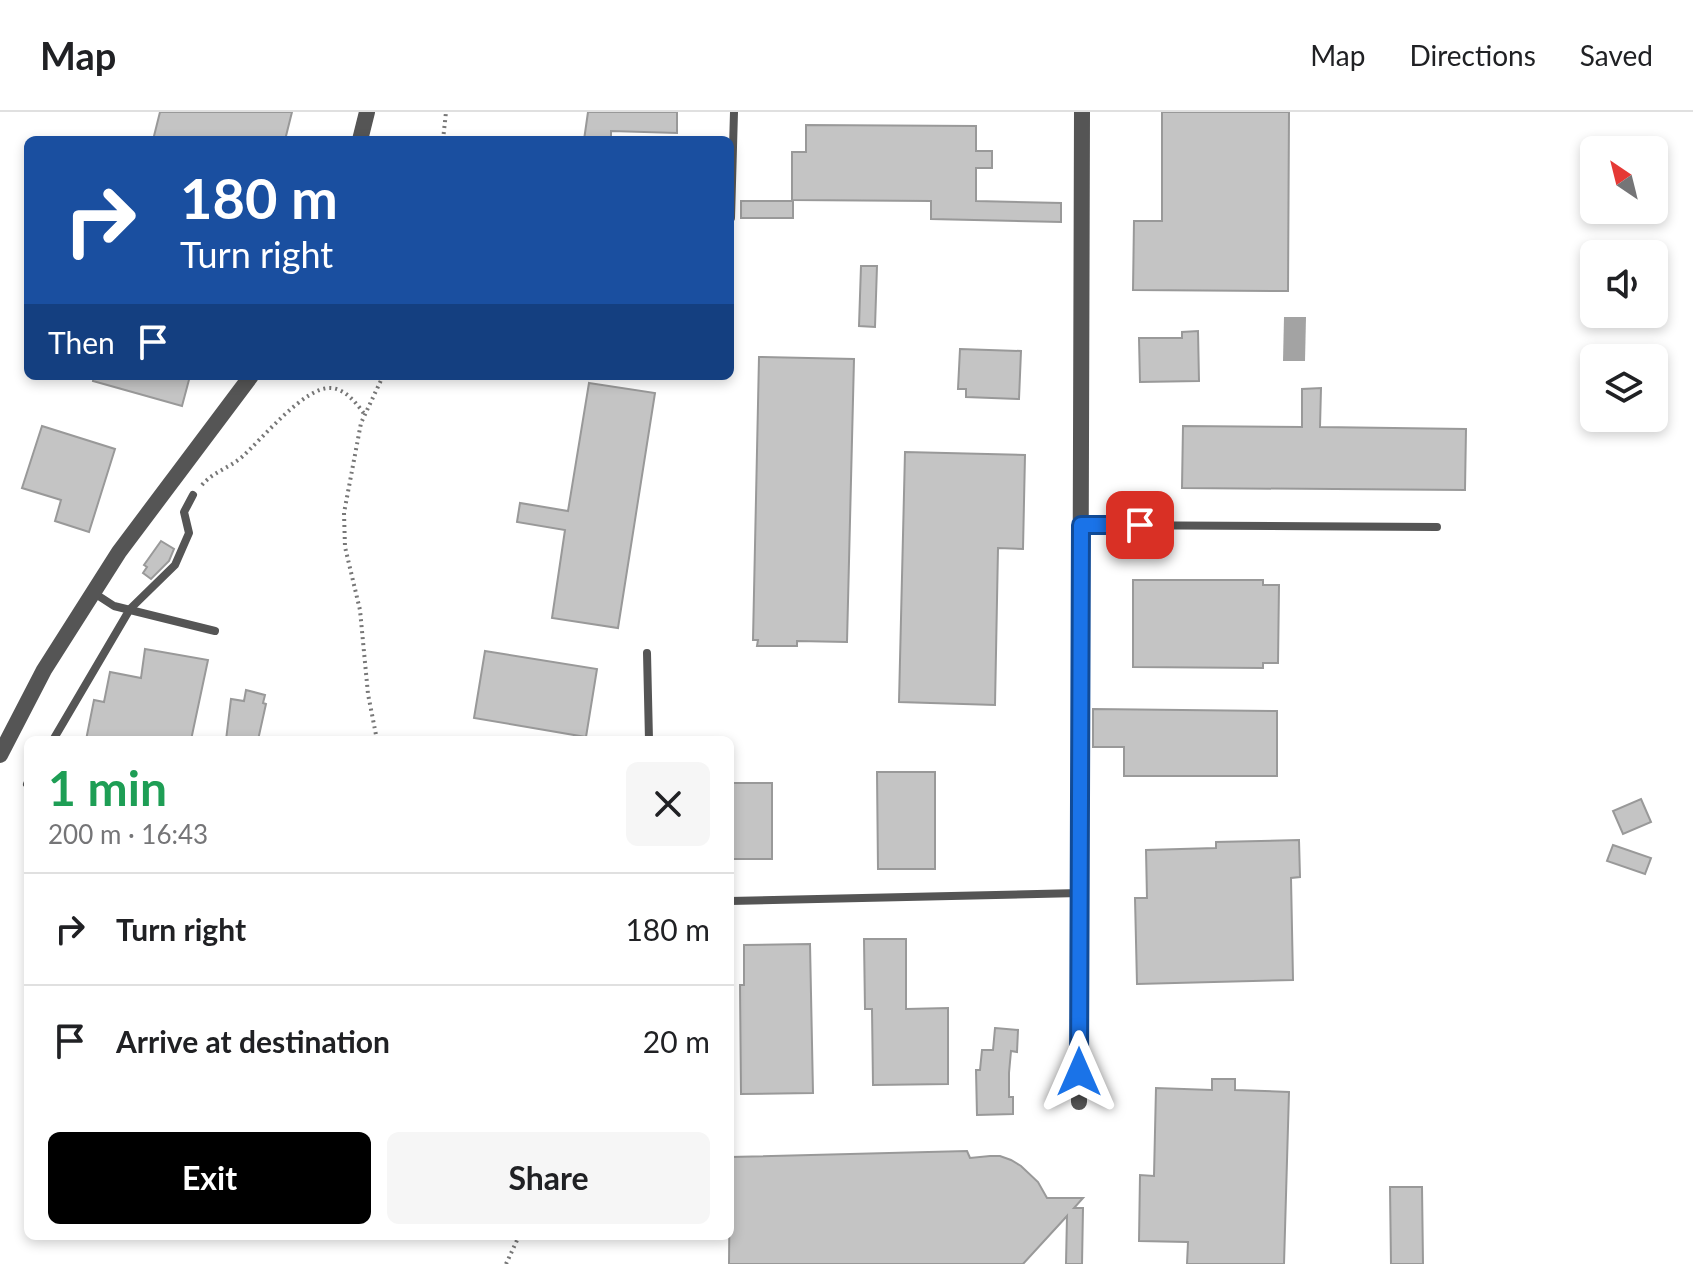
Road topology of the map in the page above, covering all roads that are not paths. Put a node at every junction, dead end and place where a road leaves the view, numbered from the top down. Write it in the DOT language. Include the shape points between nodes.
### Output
graph roads {
  1 [pos="367,112"];
  2 [pos="734,112"];
  3 [pos="1082,112"];
  4 [pos="361,136"];
  5 [pos="733,136"];
  6 [pos="248,380"];
  7 [pos="193,495"];
  8 [pos="1081,525"];
  9 [pos="1437,527"];
  10 [pos="94,593"];
  11 [pos="130,609"];
  12 [pos="215,631"];
  13 [pos="647,653"];
  14 [pos="55,736"];
  15 [pos="649,736"];
  16 [pos="0,755"];
  17 [pos="1080,893"];
  18 [pos="734,901"];
  19 [pos="1079,1102"];
  1 -- 4 [label="street"];
  2 -- 5 [label="lane"];
  3 -- 8 [label="street"];
  6 -- 10 [label="street"];
  7 -- 11 [label="lane" via="184,512 189,533 175,565"];
  8 -- 9 [label="lane"];
  8 -- 17 [label="street"];
  10 -- 11 [label="lane"];
  10 -- 16 [label="street" via="63,637"];
  11 -- 12 [label="lane"];
  11 -- 14 [label="lane"];
  13 -- 15 [label="lane"];
  17 -- 18 [label="lane"];
  17 -- 19 [label="street"];
}
